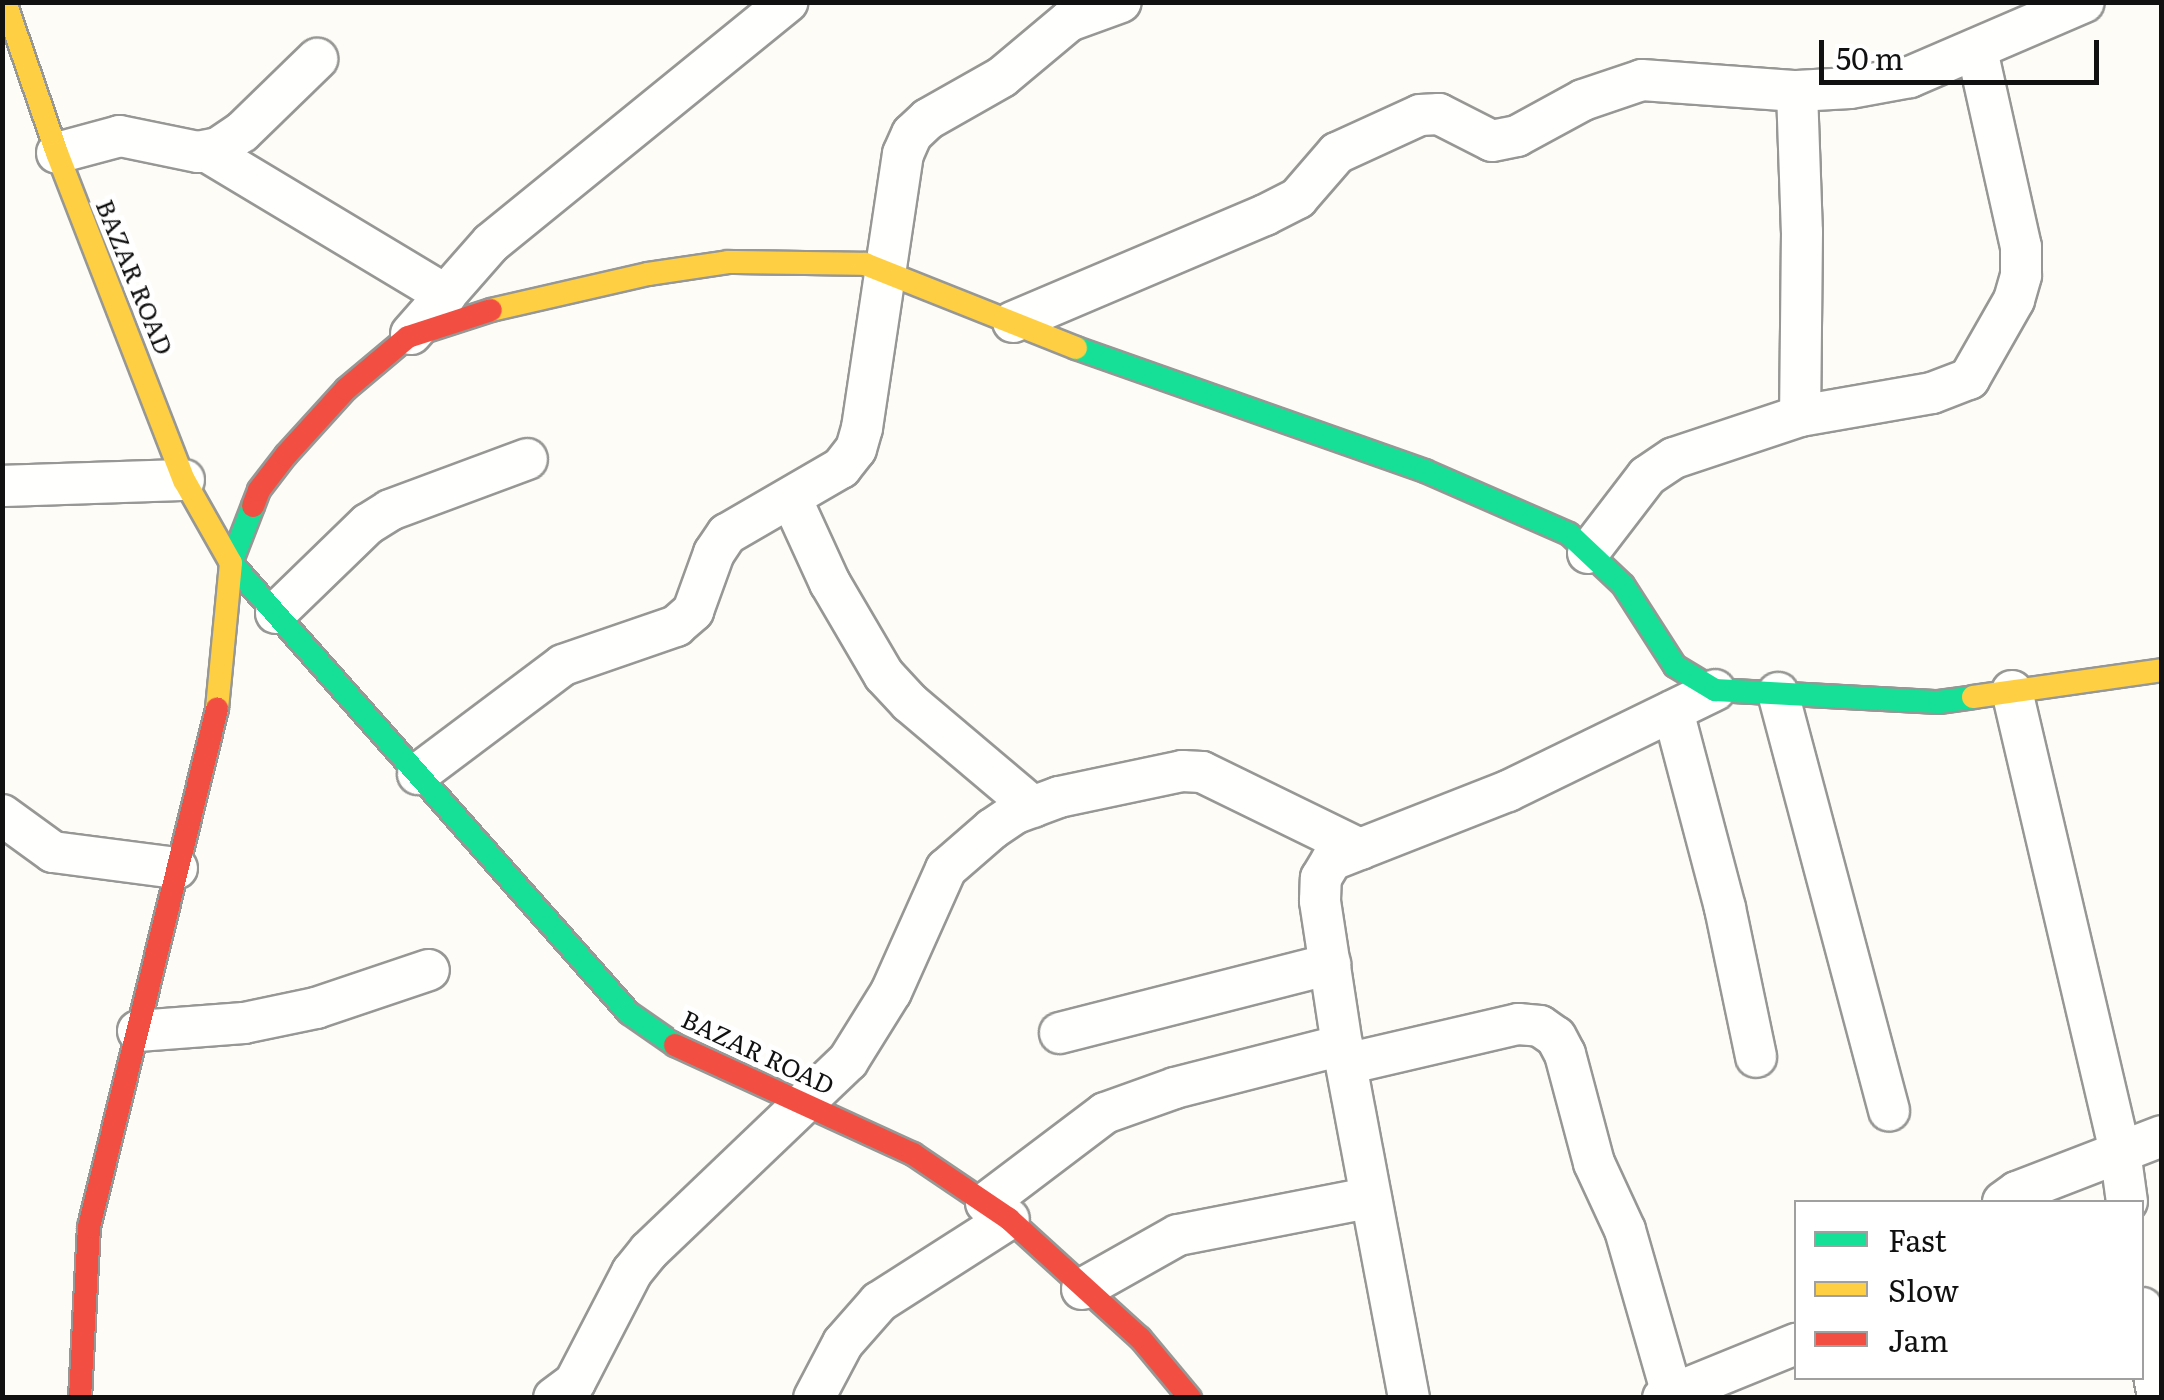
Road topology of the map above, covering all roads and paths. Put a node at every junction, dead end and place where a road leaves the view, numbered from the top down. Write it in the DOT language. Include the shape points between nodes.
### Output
graph roads {
  1 [pos="5,2"];
  2 [pos="788,2"];
  3 [pos="1121,2"];
  4 [pos="2084,2"];
  5 [pos="1977,50"];
  6 [pos="318,58"];
  7 [pos="1797,91"];
  8 [pos="206,151"];
  9 [pos="57,153"];
  10 [pos="885,271"];
  11 [pos="446,295"];
  12 [pos="1013,322"];
  13 [pos="408,337"];
  14 [pos="1800,416"];
  15 [pos="527,460"];
  16 [pos="184,480"];
  17 [pos="2,486"];
  18 [pos="792,498"];
  19 [pos="1588,553"];
  20 [pos="230,563"];
  21 [pos="276,614"];
  22 [pos="2162,670"];
  23 [pos="1715,690"];
  24 [pos="2012,691"];
  25 [pos="1778,694"];
  26 [pos="1673,710"];
  27 [pos="418,774"];
  28 [pos="1034,806"];
  29 [pos="2,814"];
  30 [pos="1360,848"];
  31 [pos="178,868"];
  32 [pos="1330,964"];
  33 [pos="429,970"];
  34 [pos="138,1031"];
  35 [pos="1060,1033"];
  36 [pos="1344,1054"];
  37 [pos="1756,1058"];
  38 [pos="801,1103"];
  39 [pos="1889,1111"];
  40 [pos="2162,1136"];
  41 [pos="2120,1151"];
  42 [pos="1369,1198"];
  43 [pos="2006,1200"];
  44 [pos="2127,1200"];
  45 [pos="997,1211"];
  46 [pos="1082,1289"];
  47 [pos="2144,1319"];
  48 [pos="1794,1345"];
  49 [pos="1667,1396"];
  50 [pos="80,1398"];
  51 [pos="554,1398"];
  52 [pos="814,1398"];
  53 [pos="1190,1398"];
  54 [pos="1409,1398"];
  55 [pos="2158,1398"];
  1 -- 9 [label="street, BAZAR ROAD"];
  2 -- 11 [label="street" via="491,243"];
  3 -- 10 [label="street" via="1069,22 1002,78 912,134"];
  4 -- 5 [label="street"];
  5 -- 7 [label="street" via="1910,77"];
  5 -- 14 [label="street" via="2021,247 2014,300 1970,379 1932,394"];
  6 -- 8 [label="street" via="242,132"];
  7 -- 12 [label="street" via="1642,80 1492,141 1439,114 1420,115 1337,154 1298,198 1265,215"];
  7 -- 14 [label="street"];
  8 -- 9 [label="street" via="120,136"];
  8 -- 11 [label="street"];
  9 -- 16 [label="street, BAZAR ROAD"];
  10 -- 12 [label="street"];
  10 -- 13 [label="street" via="865,264 728,262 476,313"];
  10 -- 18 [label="street" via="856,449 842,468"];
  11 -- 13 [label="street"];
  12 -- 19 [label="street" via="1108,362 1425,471 1569,534"];
  13 -- 20 [label="street" via="346,389 286,455 260,490"];
  14 -- 19 [label="street" via="1712,443 1647,476"];
  15 -- 21 [label="street" via="390,510"];
  16 -- 17 [label="street"];
  16 -- 20 [label="street, BAZAR ROAD"];
  18 -- 27 [label="street" via="727,534 693,611 676,626 563,665"];
  18 -- 28 [label="street" via="838,600 884,675"];
  19 -- 23 [label="street" via="1623,585 1676,666"];
  20 -- 21 [label="street, BAZAR ROAD"];
  20 -- 31 [label="street" via="222,686"];
  21 -- 27 [label="street, BAZAR ROAD"];
  22 -- 24 [label="street"];
  23 -- 25 [label="street"];
  23 -- 26 [label="street"];
  24 -- 25 [label="street" via="1939,702"];
  24 -- 41 [label="street"];
  25 -- 39 [label="street"];
  26 -- 30 [label="street" via="1508,791"];
  26 -- 37 [label="street"];
  27 -- 38 [label="street, BAZAR ROAD" via="629,1014 668,1042"];
  28 -- 30 [label="street" via="1117,783 1202,772"];
  28 -- 38 [label="street" via="992,828 946,869 864,1040"];
  29 -- 31 [label="street" via="53,852"];
  30 -- 32 [label="street" via="1332,860 1322,878"];
  31 -- 34 [label="street"];
  32 -- 35 [label="street"];
  32 -- 36 [label="street"];
  33 -- 34 [label="street" via="316,1008"];
  34 -- 50 [label="street" via="89,1227"];
  36 -- 42 [label="street"];
  36 -- 45 [label="street" via="1175,1088 1104,1113"];
  36 -- 49 [label="street" via="1518,1024 1540,1026 1556,1037 1594,1163 1622,1220"];
  38 -- 45 [label="street, BAZAR ROAD" via="913,1154"];
  38 -- 51 [label="street" via="649,1251 575,1382"];
  40 -- 41 [label="street"];
  41 -- 43 [label="street"];
  41 -- 44 [label="street"];
  42 -- 46 [label="street" via="1178,1235"];
  42 -- 54 [label="street"];
  45 -- 46 [label="street, BAZAR ROAD"];
  45 -- 52 [label="street" via="879,1302 842,1343"];
  46 -- 53 [label="street, BAZAR ROAD" via="1140,1338"];
  47 -- 55 [label="street"];
  48 -- 49 [label="street"];
}
